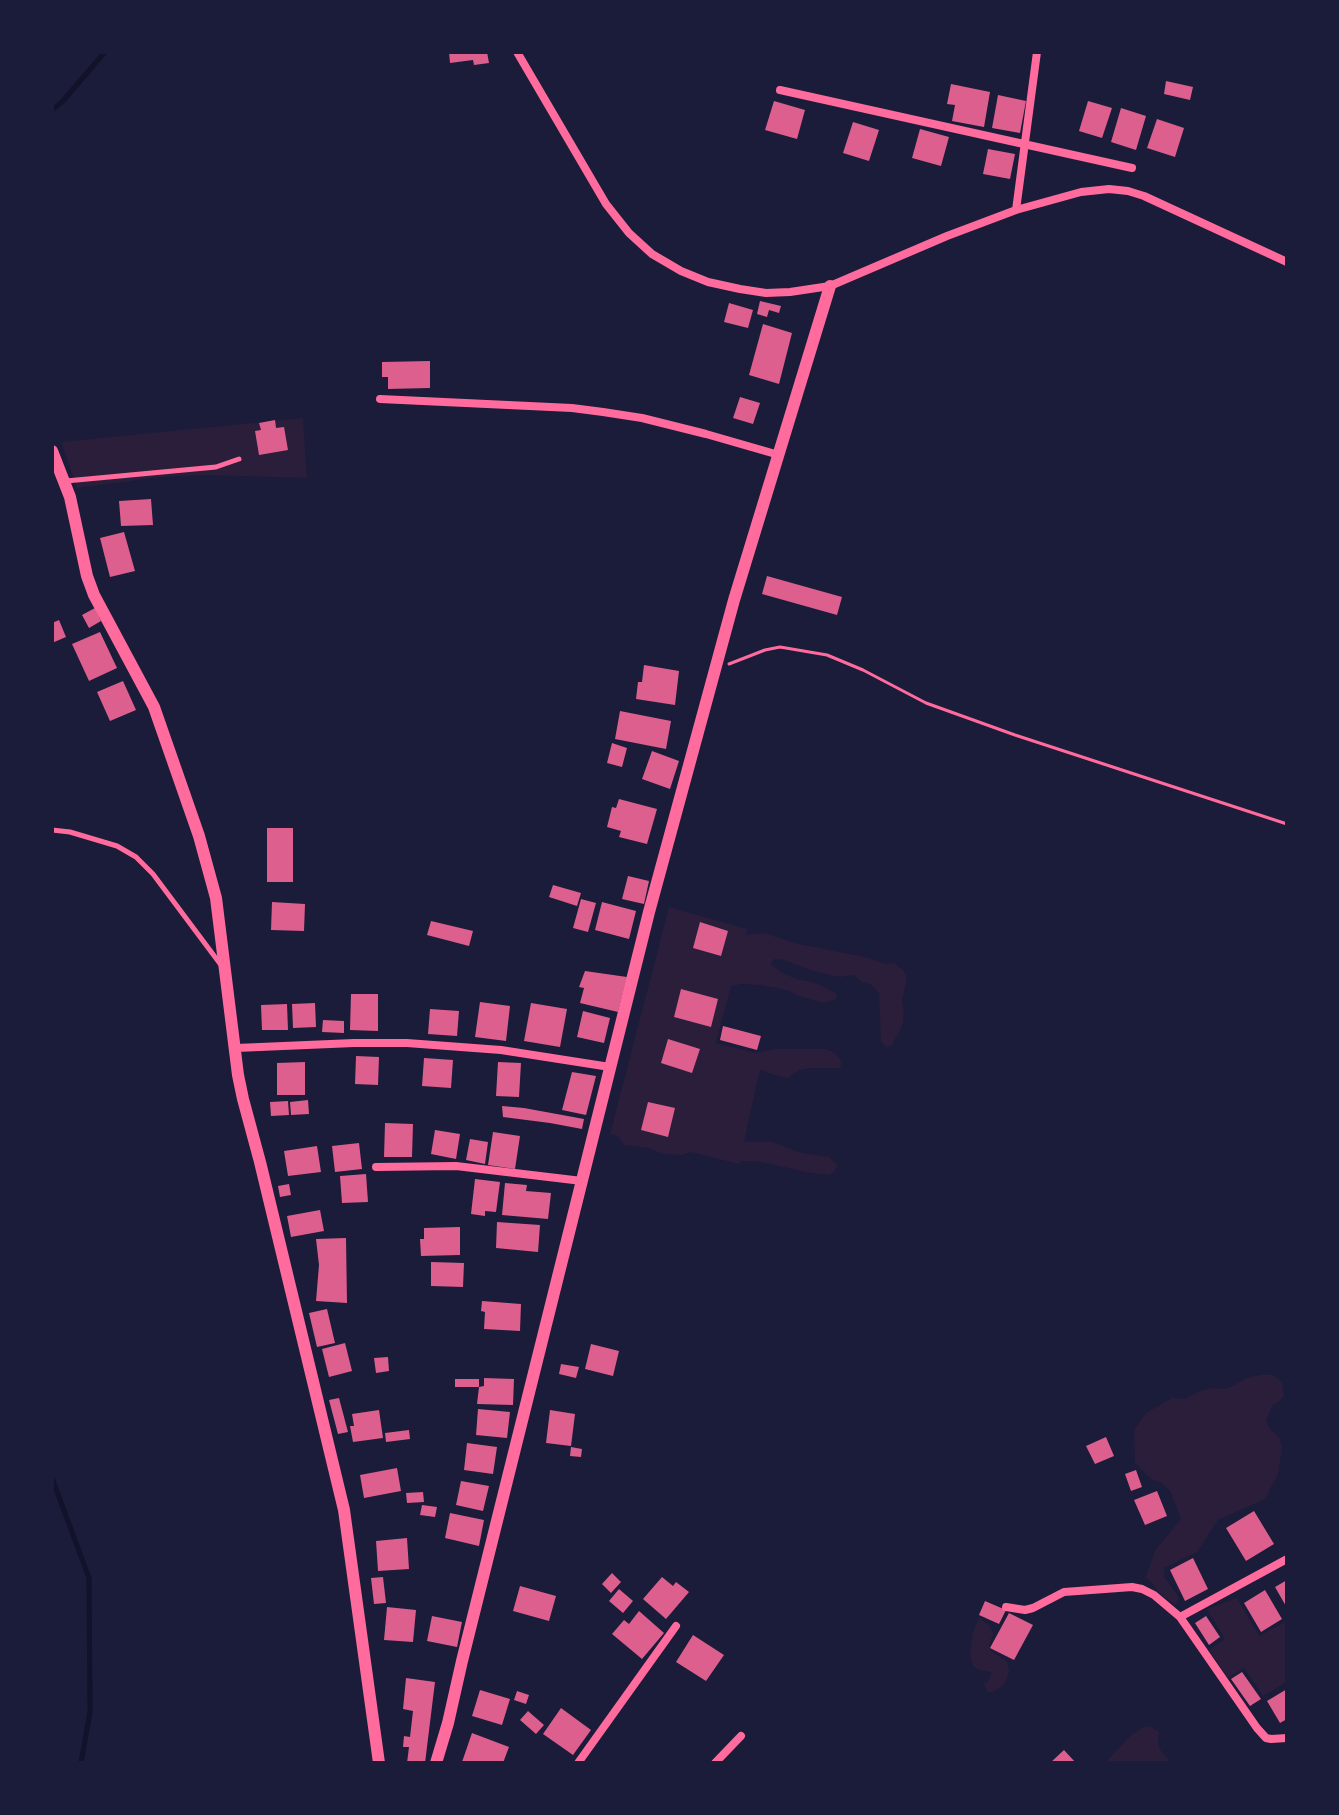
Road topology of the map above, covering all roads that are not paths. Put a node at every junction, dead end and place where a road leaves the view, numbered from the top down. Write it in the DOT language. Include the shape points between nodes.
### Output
graph roads {
  1 [pos="517,52"];
  2 [pos="1037,54"];
  3 [pos="780,90"];
  4 [pos="1025,144"];
  5 [pos="1132,168"];
  6 [pos="1016,210"];
  7 [pos="1287,262"];
  8 [pos="830,286"];
  9 [pos="380,399"];
  10 [pos="52,451"];
  11 [pos="779,455"];
  12 [pos="239,459"];
  13 [pos="64,481"];
  14 [pos="52,830"];
  15 [pos="226,972"];
  16 [pos="236,1048"];
  17 [pos="610,1067"];
  18 [pos="376,1167"];
  19 [pos="582,1181"];
  20 [pos="1287,1559"];
  21 [pos="1006,1607"];
  22 [pos="1180,1617"];
  23 [pos="676,1626"];
  24 [pos="741,1736"];
  25 [pos="1287,1738"];
  26 [pos="379,1763"];
  27 [pos="436,1763"];
  28 [pos="578,1763"];
  29 [pos="715,1763"];
  1 -- 8 [label="street" via="606,204 652,254 708,282 740,289 766,293"];
  2 -- 4 [label="street"];
  3 -- 4 [label="street"];
  4 -- 5 [label="street"];
  4 -- 6 [label="street"];
  6 -- 7 [label="street" via="1081,192 1128,191"];
  6 -- 8 [label="street"];
  8 -- 11 [label="street"];
  9 -- 11 [label="street" via="603,412"];
  10 -- 13 [label="street"];
  11 -- 17 [label="street" via="734,600"];
  12 -- 13 [label="lane" via="216,467"];
  13 -- 15 [label="street" via="94,595 154,707 194,823 216,898"];
  14 -- 15 [label="lane" via="117,846 136,857"];
  15 -- 16 [label="street"];
  16 -- 17 [label="street" via="407,1043 501,1050"];
  16 -- 26 [label="street" via="243,1099 344,1510"];
  17 -- 19 [label="street"];
  18 -- 19 [label="street" via="456,1166"];
  19 -- 27 [label="street"];
  20 -- 22 [label="street"];
  21 -- 22 [label="street" via="1025,1610 1064,1592 1132,1587 1154,1595"];
  22 -- 25 [label="street" via="1257,1728 1266,1738"];
  23 -- 28 [label="street"];
  24 -- 29 [label="street"];
}
